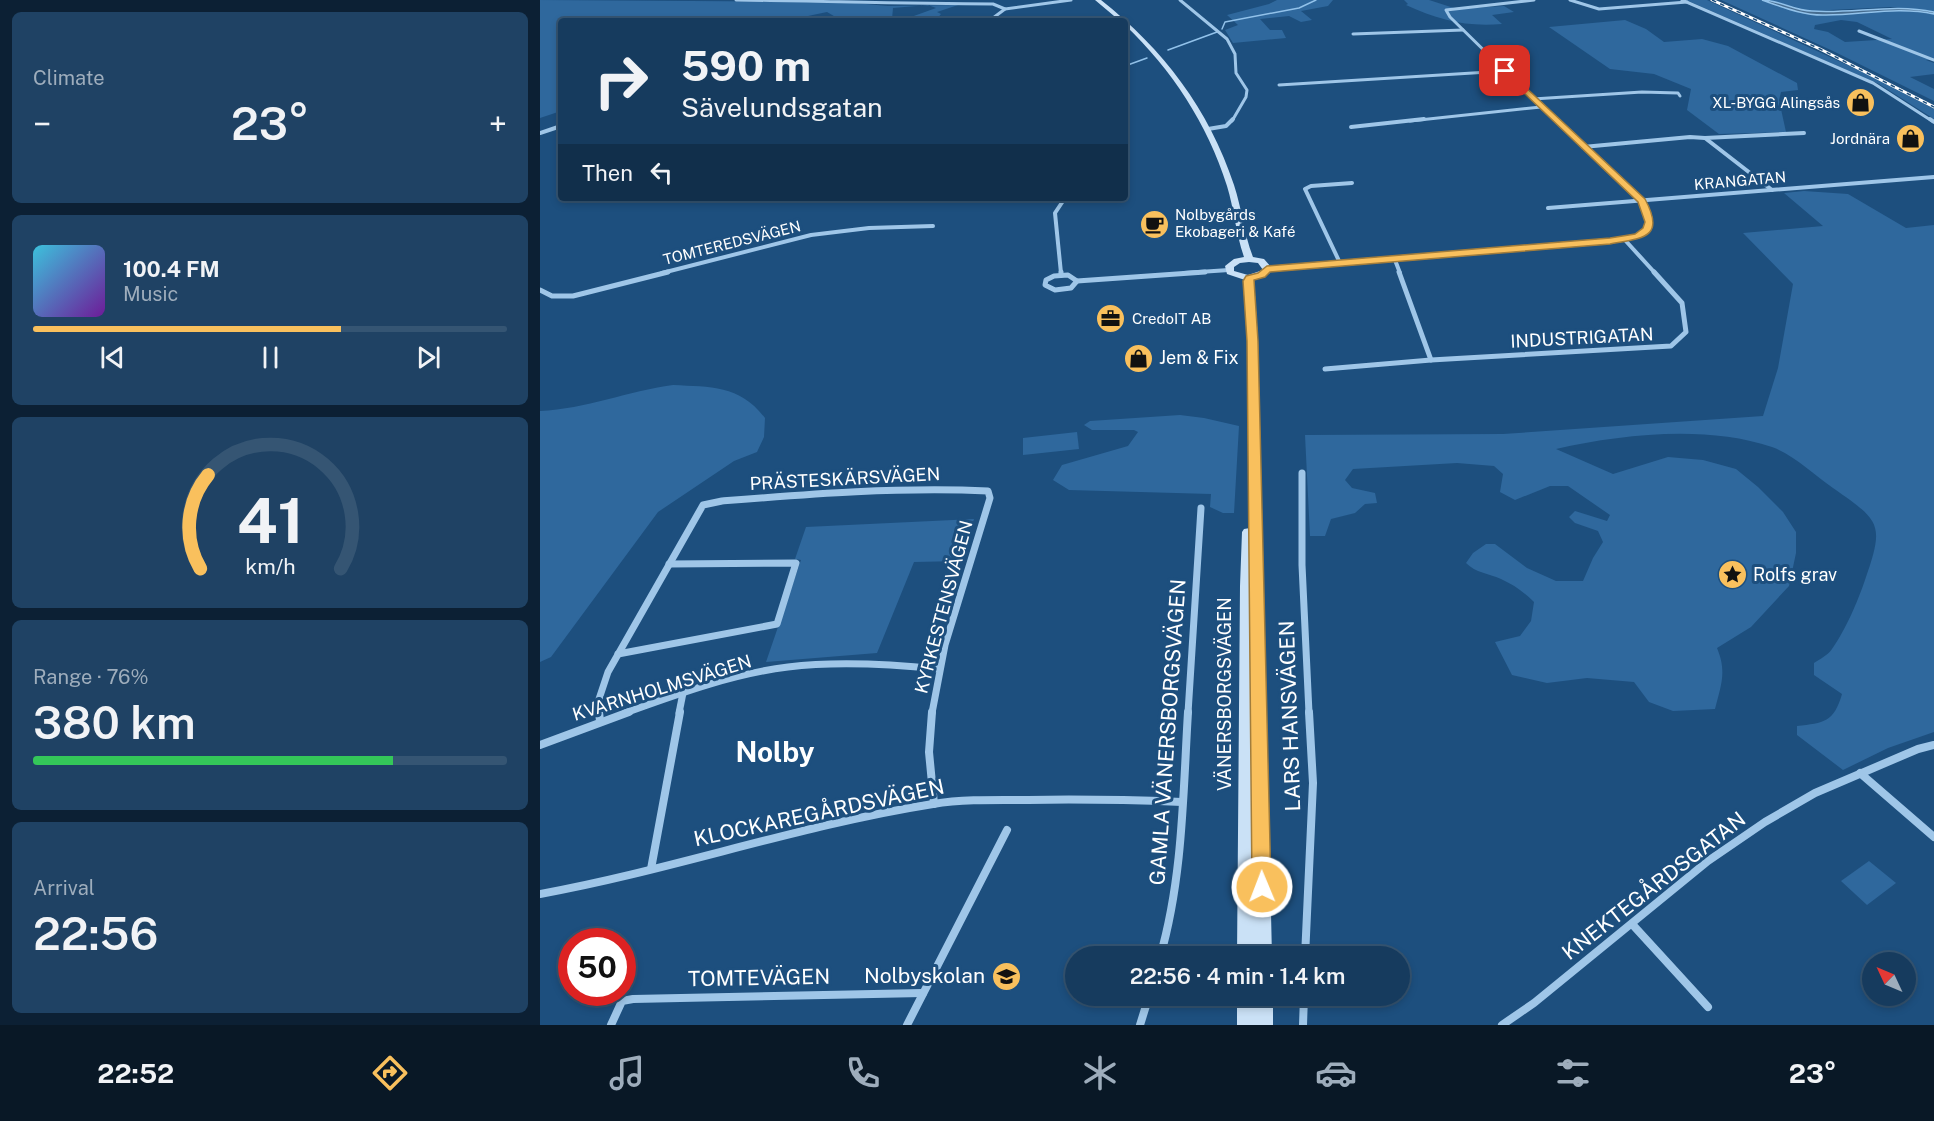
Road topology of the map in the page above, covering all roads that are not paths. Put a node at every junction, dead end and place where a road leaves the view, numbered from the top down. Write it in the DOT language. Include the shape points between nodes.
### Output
graph roads {
  1 [pos="736,0"];
  2 [pos="1071,0"];
  3 [pos="1098,0"];
  4 [pos="1180,0"];
  5 [pos="1534,0"];
  6 [pos="1570,0"];
  7 [pos="1682,0"];
  8 [pos="1688,2"];
  9 [pos="1005,9"];
  10 [pos="993,18"];
  11 [pos="1120,18"];
  12 [pos="1128,25"];
  13 [pos="1463,30"];
  14 [pos="1859,31"];
  15 [pos="1353,34"];
  16 [pos="1934,60"];
  17 [pos="1505,71"];
  18 [pos="1279,85"];
  19 [pos="1680,96"];
  20 [pos="1533,99"];
  21 [pos="1541,106"];
  22 [pos="1934,122"];
  23 [pos="558,127"];
  24 [pos="1351,127"];
  25 [pos="1208,129"];
  26 [pos="540,133"];
  27 [pos="1804,133"];
  28 [pos="1705,138"];
  29 [pos="1583,147"];
  30 [pos="1934,177"];
  31 [pos="1352,183"];
  32 [pos="1772,190"];
  33 [pos="1063,201"];
  34 [pos="1642,201"];
  35 [pos="1548,208"];
  36 [pos="933,226"];
  37 [pos="1624,239"];
  38 [pos="1249,259"];
  39 [pos="1395,260"];
  40 [pos="1340,264"];
  41 [pos="1267,269"];
  42 [pos="1229,270"];
  43 [pos="1061,275"];
  44 [pos="1249,278"];
  45 [pos="1077,281"];
  46 [pos="540,290"];
  47 [pos="1431,360"];
  48 [pos="1325,369"];
  49 [pos="1253,432"];
  50 [pos="1302,473"];
  51 [pos="988,491"];
  52 [pos="1201,508"];
  53 [pos="669,564"];
  54 [pos="618,654"];
  55 [pos="939,669"];
  56 [pos="683,693"];
  57 [pos="600,721"];
  58 [pos="540,745"];
  59 [pos="1934,745"];
  60 [pos="1860,774"];
  61 [pos="1182,802"];
  62 [pos="934,804"];
  63 [pos="1006,830"];
  64 [pos="1934,837"];
  65 [pos="651,869"];
  66 [pos="540,894"];
  67 [pos="1632,924"];
  68 [pos="1162,946"];
  69 [pos="1246,946"];
  70 [pos="1263,946"];
  71 [pos="1306,946"];
  72 [pos="923,993"];
  73 [pos="1146,1006"];
  74 [pos="1246,1006"];
  75 [pos="1264,1006"];
  76 [pos="1304,1006"];
  77 [pos="1708,1007"];
  78 [pos="611,1025"];
  79 [pos="907,1025"];
  80 [pos="1140,1025"];
  81 [pos="1246,1025"];
  82 [pos="1264,1025"];
  83 [pos="1303,1025"];
  84 [pos="1502,1025"];
  1 -- 9 [label="street" via="993,4"];
  2 -- 9 [label="street"];
  3 -- 11 [label="main road"];
  4 -- 25 [label="street" via="1224,35 1235,54 1236,73 1247,90 1232,121"];
  5 -- 13 [label="street" via="1446,10"];
  6 -- 8 [label="street" via="1599,9"];
  7 -- 8 [label="street"];
  8 -- 22 [label="street" via="1873,83"];
  9 -- 10 [label="street"];
  12 -- 25 [label="main road" via="1173,74"];
  13 -- 15 [label="street"];
  13 -- 17 [label="street"];
  14 -- 16 [label="street"];
  17 -- 18 [label="street"];
  17 -- 20 [label="street"];
  19 -- 20 [label="street" via="1642,92"];
  20 -- 21 [label="street"];
  21 -- 24 [label="street"];
  21 -- 29 [label="street"];
  23 -- 26 [label="street"];
  25 -- 38 [label="main road" via="1231,188"];
  27 -- 28 [label="street"];
  28 -- 29 [label="street"];
  28 -- 32 [label="street"];
  29 -- 34 [label="street"];
  30 -- 32 [label="street, KRANGATAN"];
  31 -- 40 [label="street" via="1305,189"];
  32 -- 34 [label="street, KRANGATAN"];
  33 -- 43 [label="street" via="1055,213"];
  34 -- 35 [label="street, KRANGATAN"];
  34 -- 37 [label="street" via="1650,222 1648,229"];
  36 -- 46 [label="street, TOMTEREDSVÄGEN" via="811,235 573,296 552,296"];
  37 -- 39 [label="street"];
  37 -- 47 [label="street, INDUSTRIGATAN" via="1682,303 1686,332 1671,346"];
  38 -- 41 [label="main road" via="1263,263"];
  38 -- 42 [label="main road" via="1233,262"];
  39 -- 40 [label="street"];
  39 -- 47 [label="street"];
  40 -- 41 [label="street"];
  41 -- 44 [label="main road" via="1262,275"];
  42 -- 44 [label="main road"];
  42 -- 45 [label="street"];
  43 -- 45 [label="street"];
  43 -- 45 [label="street" via="1048,279 1045,285 1061,290"];
  44 -- 49 [label="main road, VÄNERSBORGSVÄGEN"];
  47 -- 48 [label="street, INDUSTRIGATAN"];
  49 -- 69 [label="main road, VÄNERSBORGSVÄGEN" via="1246,586"];
  49 -- 70 [label="main road, VÄNERSBORGSVÄGEN"];
  50 -- 71 [label="street, LARS HANSVÄGEN" via="1302,565 1313,783"];
  51 -- 53 [label="street, PRÄSTESKÄRSVÄGEN" via="870,490 703,505"];
  51 -- 55 [label="street, KYRKESTENSVÄGEN" via="990,498"];
  52 -- 61 [label="street, GAMLA VÄNERSBORGSVÄGEN"];
  53 -- 54 [label="street"];
  53 -- 54 [label="street" via="796,563 777,624"];
  54 -- 57 [label="street" via="598,702"];
  55 -- 56 [label="street, KVARNHOLMSVÄGEN" via="862,663 787,667"];
  55 -- 62 [label="street, KYRKESTENSVÄGEN" via="929,736"];
  56 -- 57 [label="street, KVARNHOLMSVÄGEN"];
  56 -- 65 [label="street"];
  57 -- 58 [label="street, KVARNHOLMSVÄGEN"];
  59 -- 60 [label="street, KNEKTEGÅRDSGATAN"];
  60 -- 64 [label="street"];
  60 -- 67 [label="street, KNEKTEGÅRDSGATAN" via="1815,793 1766,822 1708,861"];
  61 -- 62 [label="street, KLOCKAREGÅRDSVÄGEN" via="1104,799"];
  61 -- 68 [label="street, GAMLA VÄNERSBORGSVÄGEN" via="1174,893"];
  62 -- 65 [label="street, KLOCKAREGÅRDSVÄGEN" via="781,836"];
  63 -- 72 [label="street"];
  65 -- 66 [label="street, KLOCKAREGÅRDSVÄGEN"];
  67 -- 77 [label="street"];
  67 -- 84 [label="street, KNEKTEGÅRDSGATAN"];
  72 -- 78 [label="street, TOMTEVÄGEN" via="633,999 622,1001"];
  72 -- 79 [label="street"];
  73 -- 80 [label="street"];
  74 -- 81 [label="main road"];
  75 -- 82 [label="main road"];
  76 -- 83 [label="street"];
}
